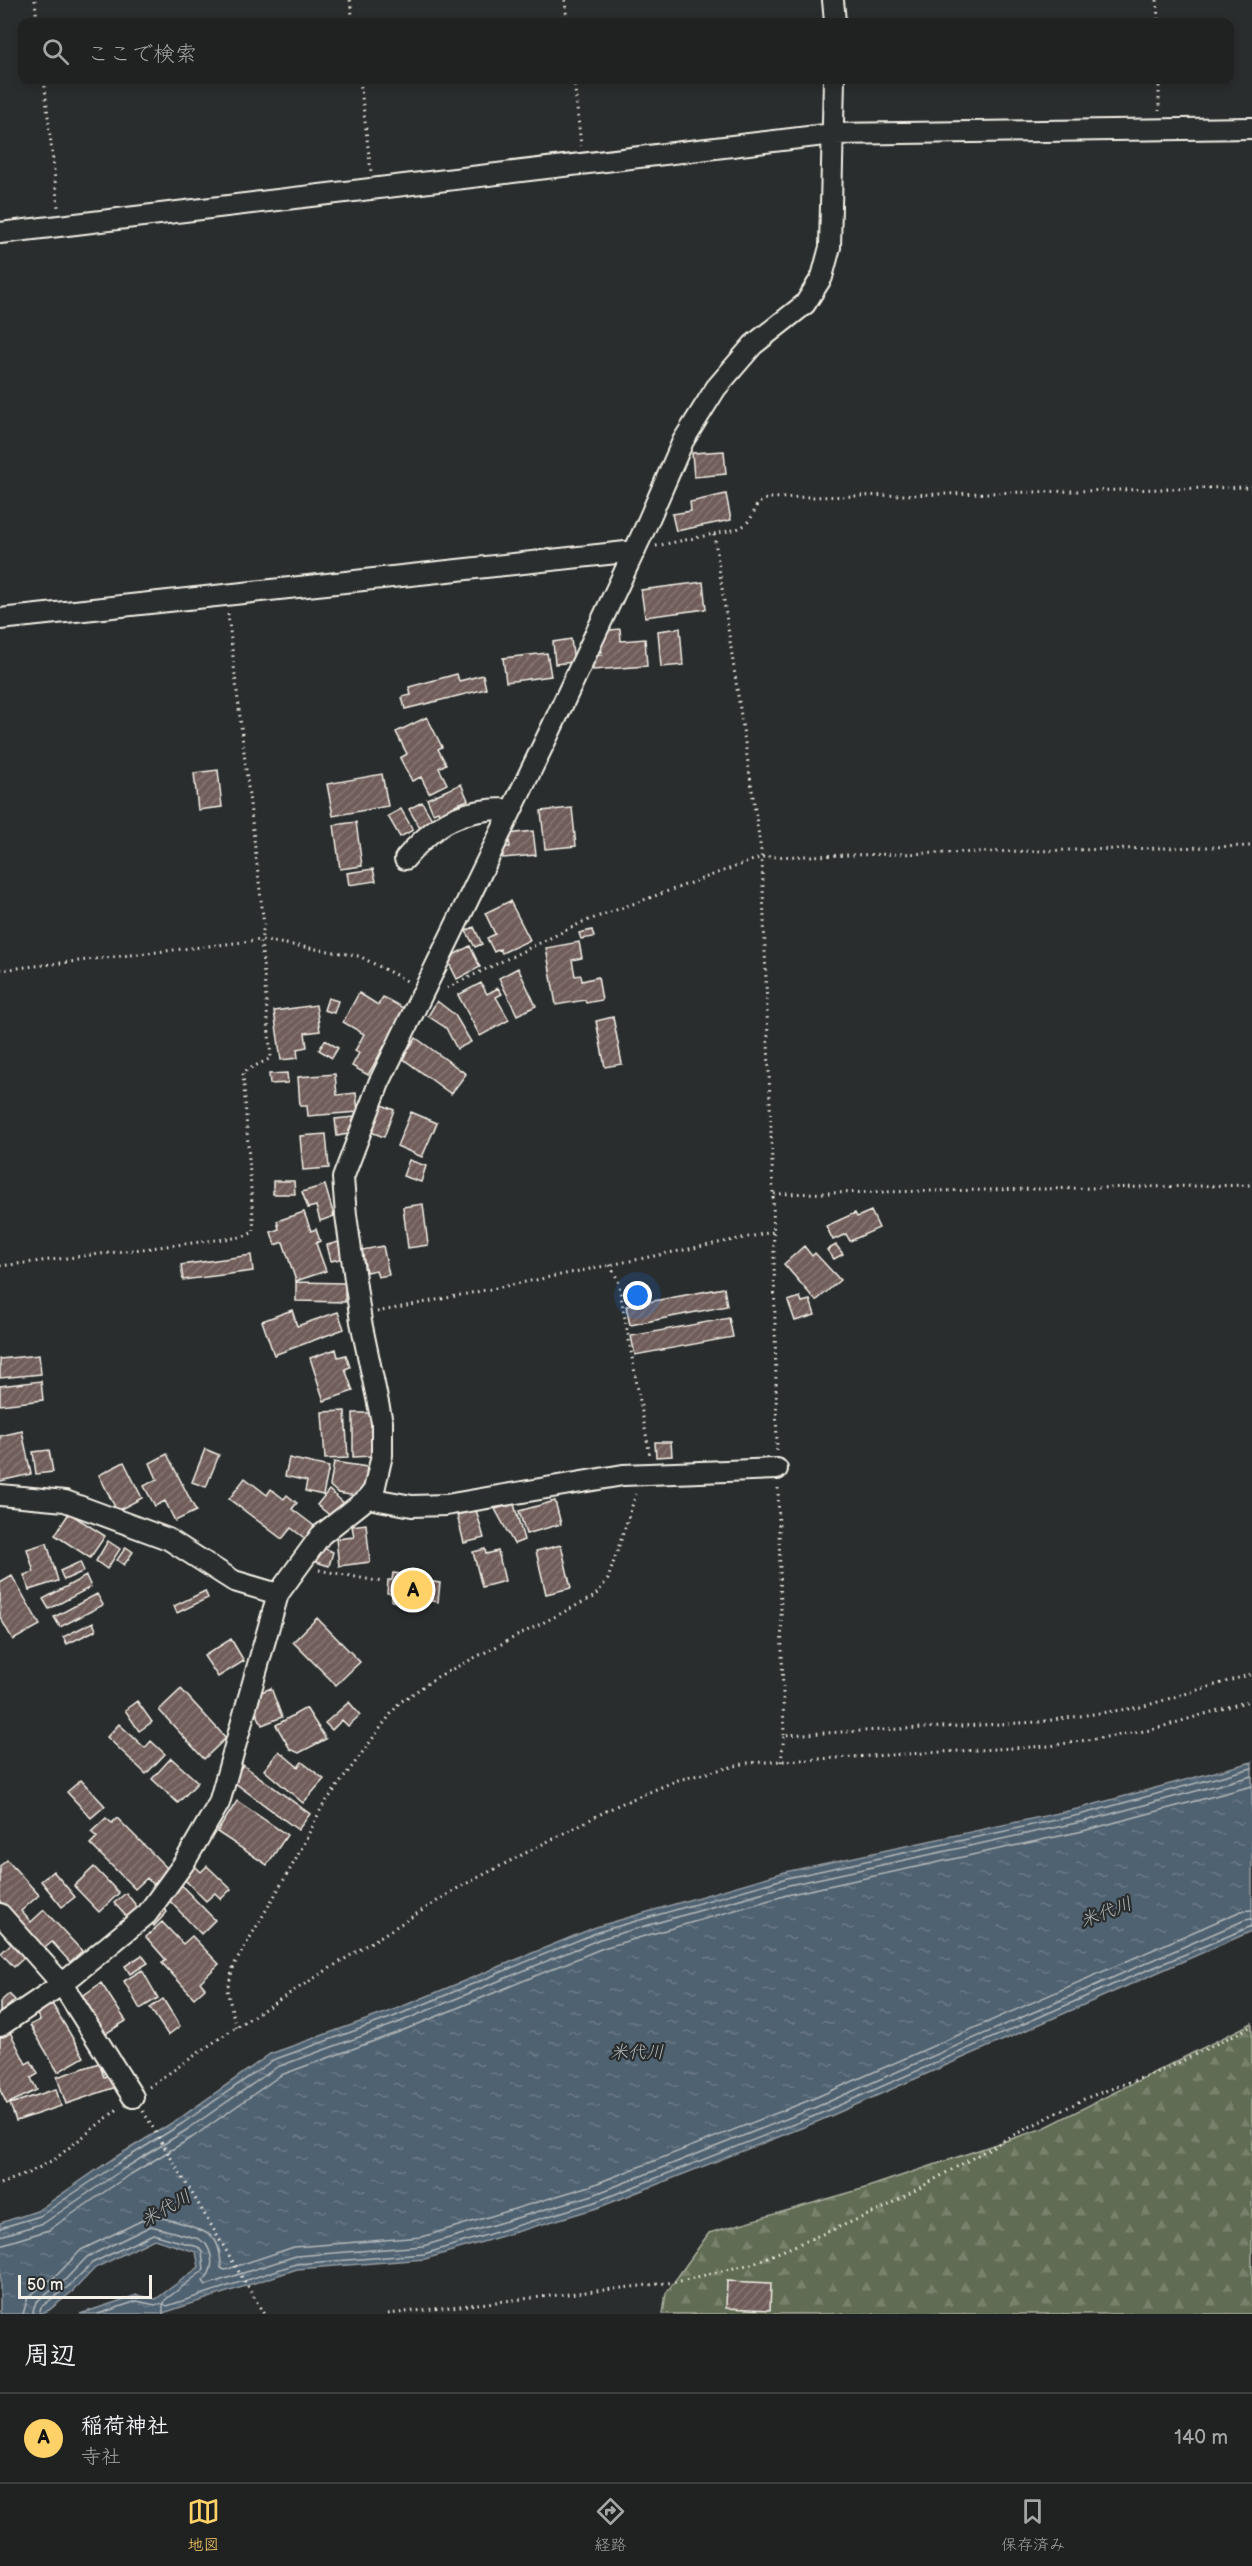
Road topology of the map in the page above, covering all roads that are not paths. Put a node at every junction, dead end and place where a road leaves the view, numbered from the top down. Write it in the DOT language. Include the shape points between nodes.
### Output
graph roads {
  1 [pos="833,0"];
  2 [pos="835,18"];
  3 [pos="834,84"];
  4 [pos="1252,128"];
  5 [pos="833,134"];
  6 [pos="0,233"];
  7 [pos="635,550"];
  8 [pos="0,619"];
  9 [pos="511,810"];
  10 [pos="405,859"];
  11 [pos="777,1469"];
  12 [pos="0,1495"];
  13 [pos="368,1498"];
  14 [pos="278,1594"];
  15 [pos="0,1914"];
  16 [pos="62,1984"];
  17 [pos="0,2026"];
  18 [pos="133,2097"];
  1 -- 2 [label="street"];
  3 -- 5 [label="street"];
  4 -- 5 [label="street"];
  5 -- 6 [label="street"];
  5 -- 7 [label="street" via="830,246 822,277 805,304 753,345 716,388 683,441"];
  7 -- 8 [label="street"];
  7 -- 9 [label="street"];
  9 -- 10 [label="street" via="480,811 442,824"];
  9 -- 13 [label="street" via="379,1083 344,1178 360,1315 382,1422 382,1455 374,1490"];
  11 -- 13 [label="street" via="646,1474 446,1505 412,1506"];
  12 -- 14 [label="street" via="65,1501 168,1539 234,1581"];
  13 -- 14 [label="street" via="321,1535"];
  14 -- 16 [label="street" via="219,1803 184,1863 147,1914"];
  15 -- 16 [label="street"];
  16 -- 17 [label="street"];
  16 -- 18 [label="street"];
}
